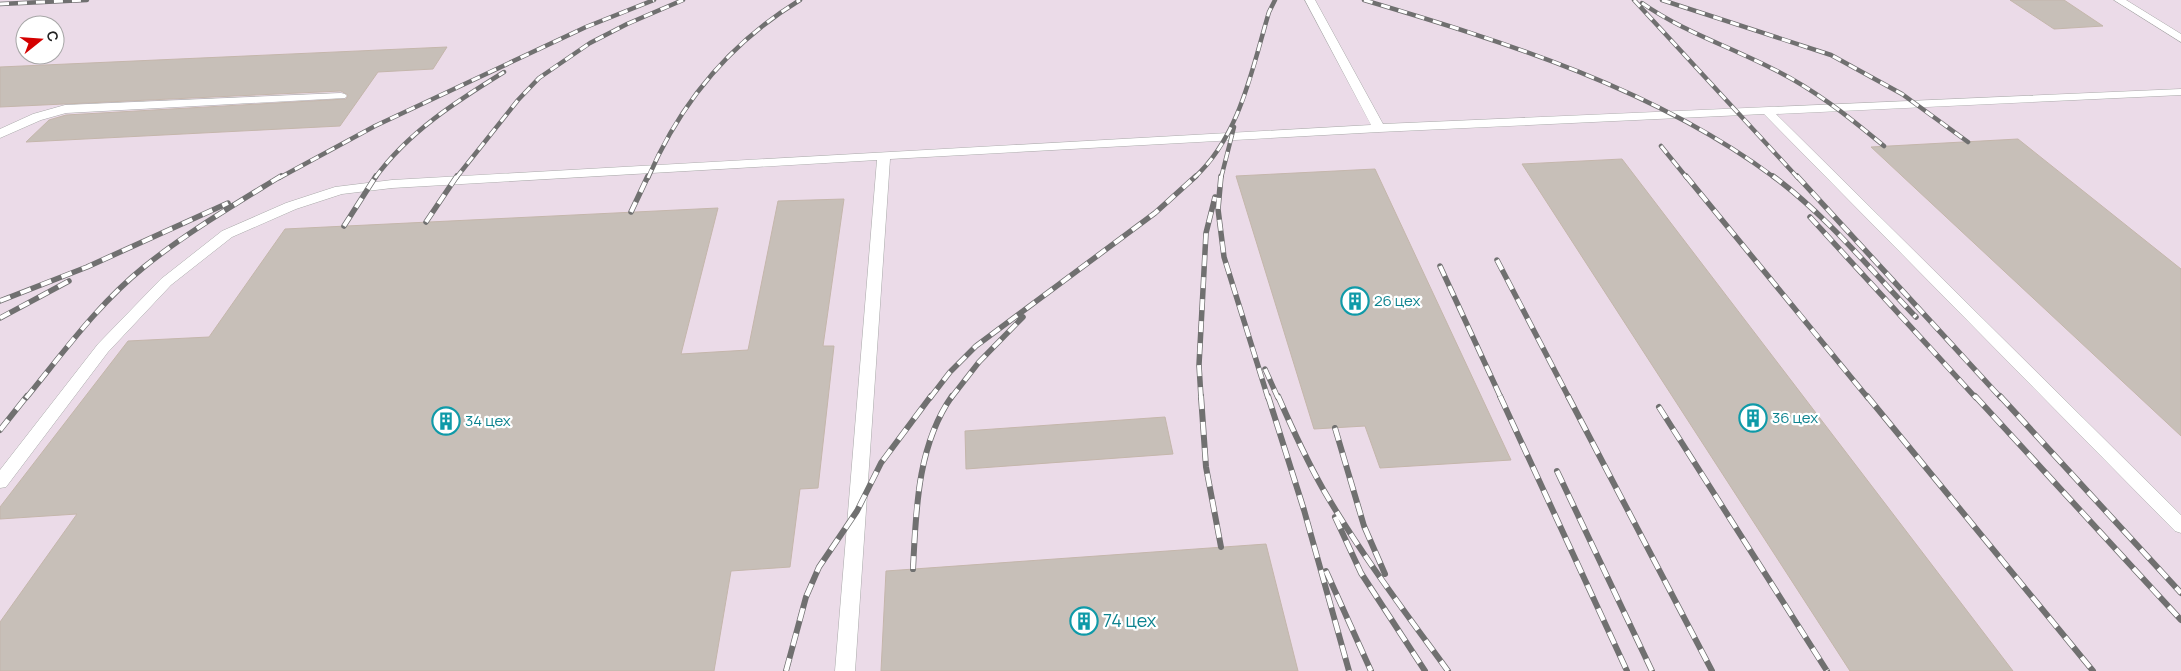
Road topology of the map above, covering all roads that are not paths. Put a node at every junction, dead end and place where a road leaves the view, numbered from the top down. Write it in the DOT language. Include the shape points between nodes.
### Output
graph roads {
  1 [pos="1310,0"];
  2 [pos="2119,0"];
  3 [pos="2181,39"];
  4 [pos="2181,92"];
  5 [pos="340,96"];
  6 [pos="1768,112"];
  7 [pos="1379,128"];
  8 [pos="0,134"];
  9 [pos="884,157"];
  10 [pos="0,482"];
  11 [pos="2181,526"];
  12 [pos="846,671"];
  1 -- 7 [label="lane"];
  2 -- 3 [label="lane"];
  4 -- 6 [label="lane"];
  5 -- 8 [label="lane" via="65,109 37,117"];
  6 -- 7 [label="lane"];
  6 -- 11 [label="lane"];
  7 -- 9 [label="lane"];
  9 -- 10 [label="lane" via="392,184 340,190 292,206 227,234 166,282 103,348"];
  9 -- 12 [label="lane"];
}
